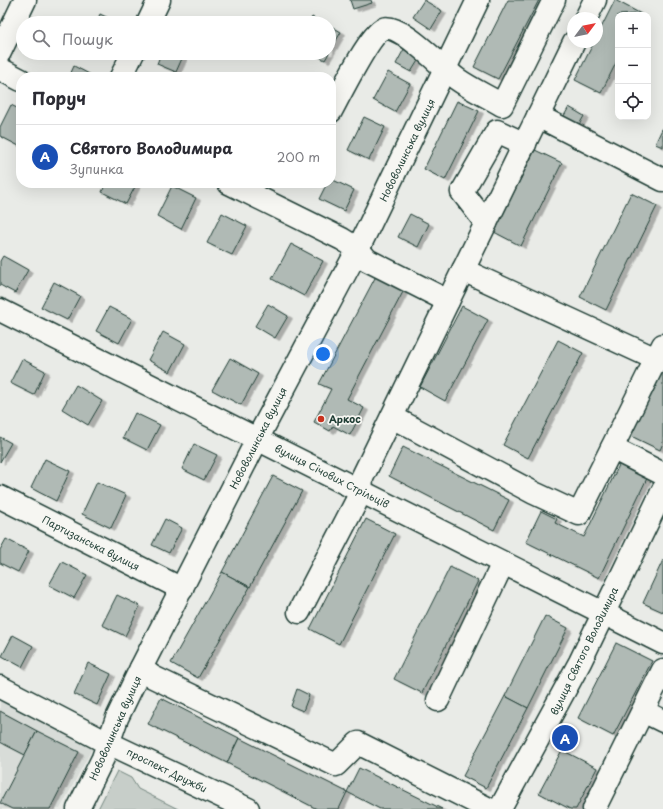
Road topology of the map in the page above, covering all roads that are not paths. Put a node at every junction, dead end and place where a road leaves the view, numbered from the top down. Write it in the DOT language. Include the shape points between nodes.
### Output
graph roads {
  1 [pos="26,0"];
  2 [pos="160,0"];
  3 [pos="478,0"];
  4 [pos="554,0"];
  5 [pos="595,0"];
  6 [pos="589,12"];
  7 [pos="18,16"];
  8 [pos="152,16"];
  9 [pos="16,20"];
  10 [pos="571,48"];
  11 [pos="0,52"];
  12 [pos="130,60"];
  13 [pos="0,70"];
  14 [pos="445,70"];
  15 [pos="124,72"];
  16 [pos="16,78"];
  17 [pos="336,102"];
  18 [pos="538,116"];
  19 [pos="525,144"];
  20 [pos="663,180"];
  21 [pos="239,188"];
  22 [pos="486,223"];
  23 [pos="358,249"];
  24 [pos="464,270"];
  25 [pos="448,301"];
  26 [pos="0,310"];
  27 [pos="659,352"];
  28 [pos="392,416"];
  29 [pos="258,438"];
  30 [pos="612,448"];
  31 [pos="663,474"];
  32 [pos="663,490"];
  33 [pos="361,491"];
  34 [pos="0,497"];
  35 [pos="503,563"];
  36 [pos="182,589"];
  37 [pos="299,612"];
  38 [pos="603,613"];
  39 [pos="663,643"];
  40 [pos="141,668"];
  41 [pos="663,670"];
  42 [pos="0,687"];
  43 [pos="438,700"];
  44 [pos="643,711"];
  45 [pos="663,721"];
  46 [pos="109,743"];
  47 [pos="502,808"];
  48 [pos="78,809"];
  49 [pos="248,809"];
  50 [pos="594,809"];
  1 -- 7 [label="street"];
  2 -- 8 [label="street"];
  3 -- 14 [label="street, Нововолинська вулиця"];
  4 -- 14 [label="street" via="502,105"];
  5 -- 6 [label="street"];
  9 -- 11 [label="street"];
  10 -- 18 [label="street"];
  12 -- 15 [label="street"];
  13 -- 16 [label="street"];
  14 -- 17 [label="street" via="433,57 397,31 383,28 362,54"];
  14 -- 23 [label="street, Нововолинська вулиця"];
  18 -- 19 [label="street"];
  18 -- 20 [label="street"];
  19 -- 22 [label="street"];
  19 -- 22 [label="street" via="497,131 462,192"];
  21 -- 23 [label="street"];
  22 -- 24 [label="street"];
  23 -- 25 [label="street" via="367,260"];
  23 -- 29 [label="street, Нововолинська вулиця"];
  24 -- 25 [label="street"];
  24 -- 27 [label="street"];
  25 -- 28 [label="street"];
  26 -- 29 [label="street, вулиця Січових Стрільців"];
  27 -- 30 [label="street"];
  28 -- 30 [label="street" via="534,493 579,514"];
  28 -- 33 [label="street" via="362,478"];
  29 -- 33 [label="street, вулиця Січових Стрільців"];
  29 -- 36 [label="street, Нововолинська вулиця"];
  30 -- 31 [label="street"];
  32 -- 38 [label="street, вулиця Святого Володимира"];
  33 -- 35 [label="street, вулиця Січових Стрільців"];
  33 -- 37 [label="street"];
  34 -- 36 [label="street, Партизанська вулиця"];
  35 -- 38 [label="street, вулиця Січових Стрільців"];
  35 -- 43 [label="street"];
  36 -- 40 [label="street, Нововолинська вулиця"];
  38 -- 39 [label="street, вулиця Січових Стрільців"];
  38 -- 47 [label="street, вулиця Святого Володимира"];
  40 -- 46 [label="street, Нововолинська вулиця"];
  40 -- 47 [label="street" via="153,677 336,765 358,743"];
  41 -- 44 [label="street"];
  42 -- 46 [label="street, проспект Дружби"];
  44 -- 45 [label="street"];
  44 -- 50 [label="street"];
  46 -- 48 [label="street, Нововолинська вулиця"];
  46 -- 49 [label="street, проспект Дружби"];
}
